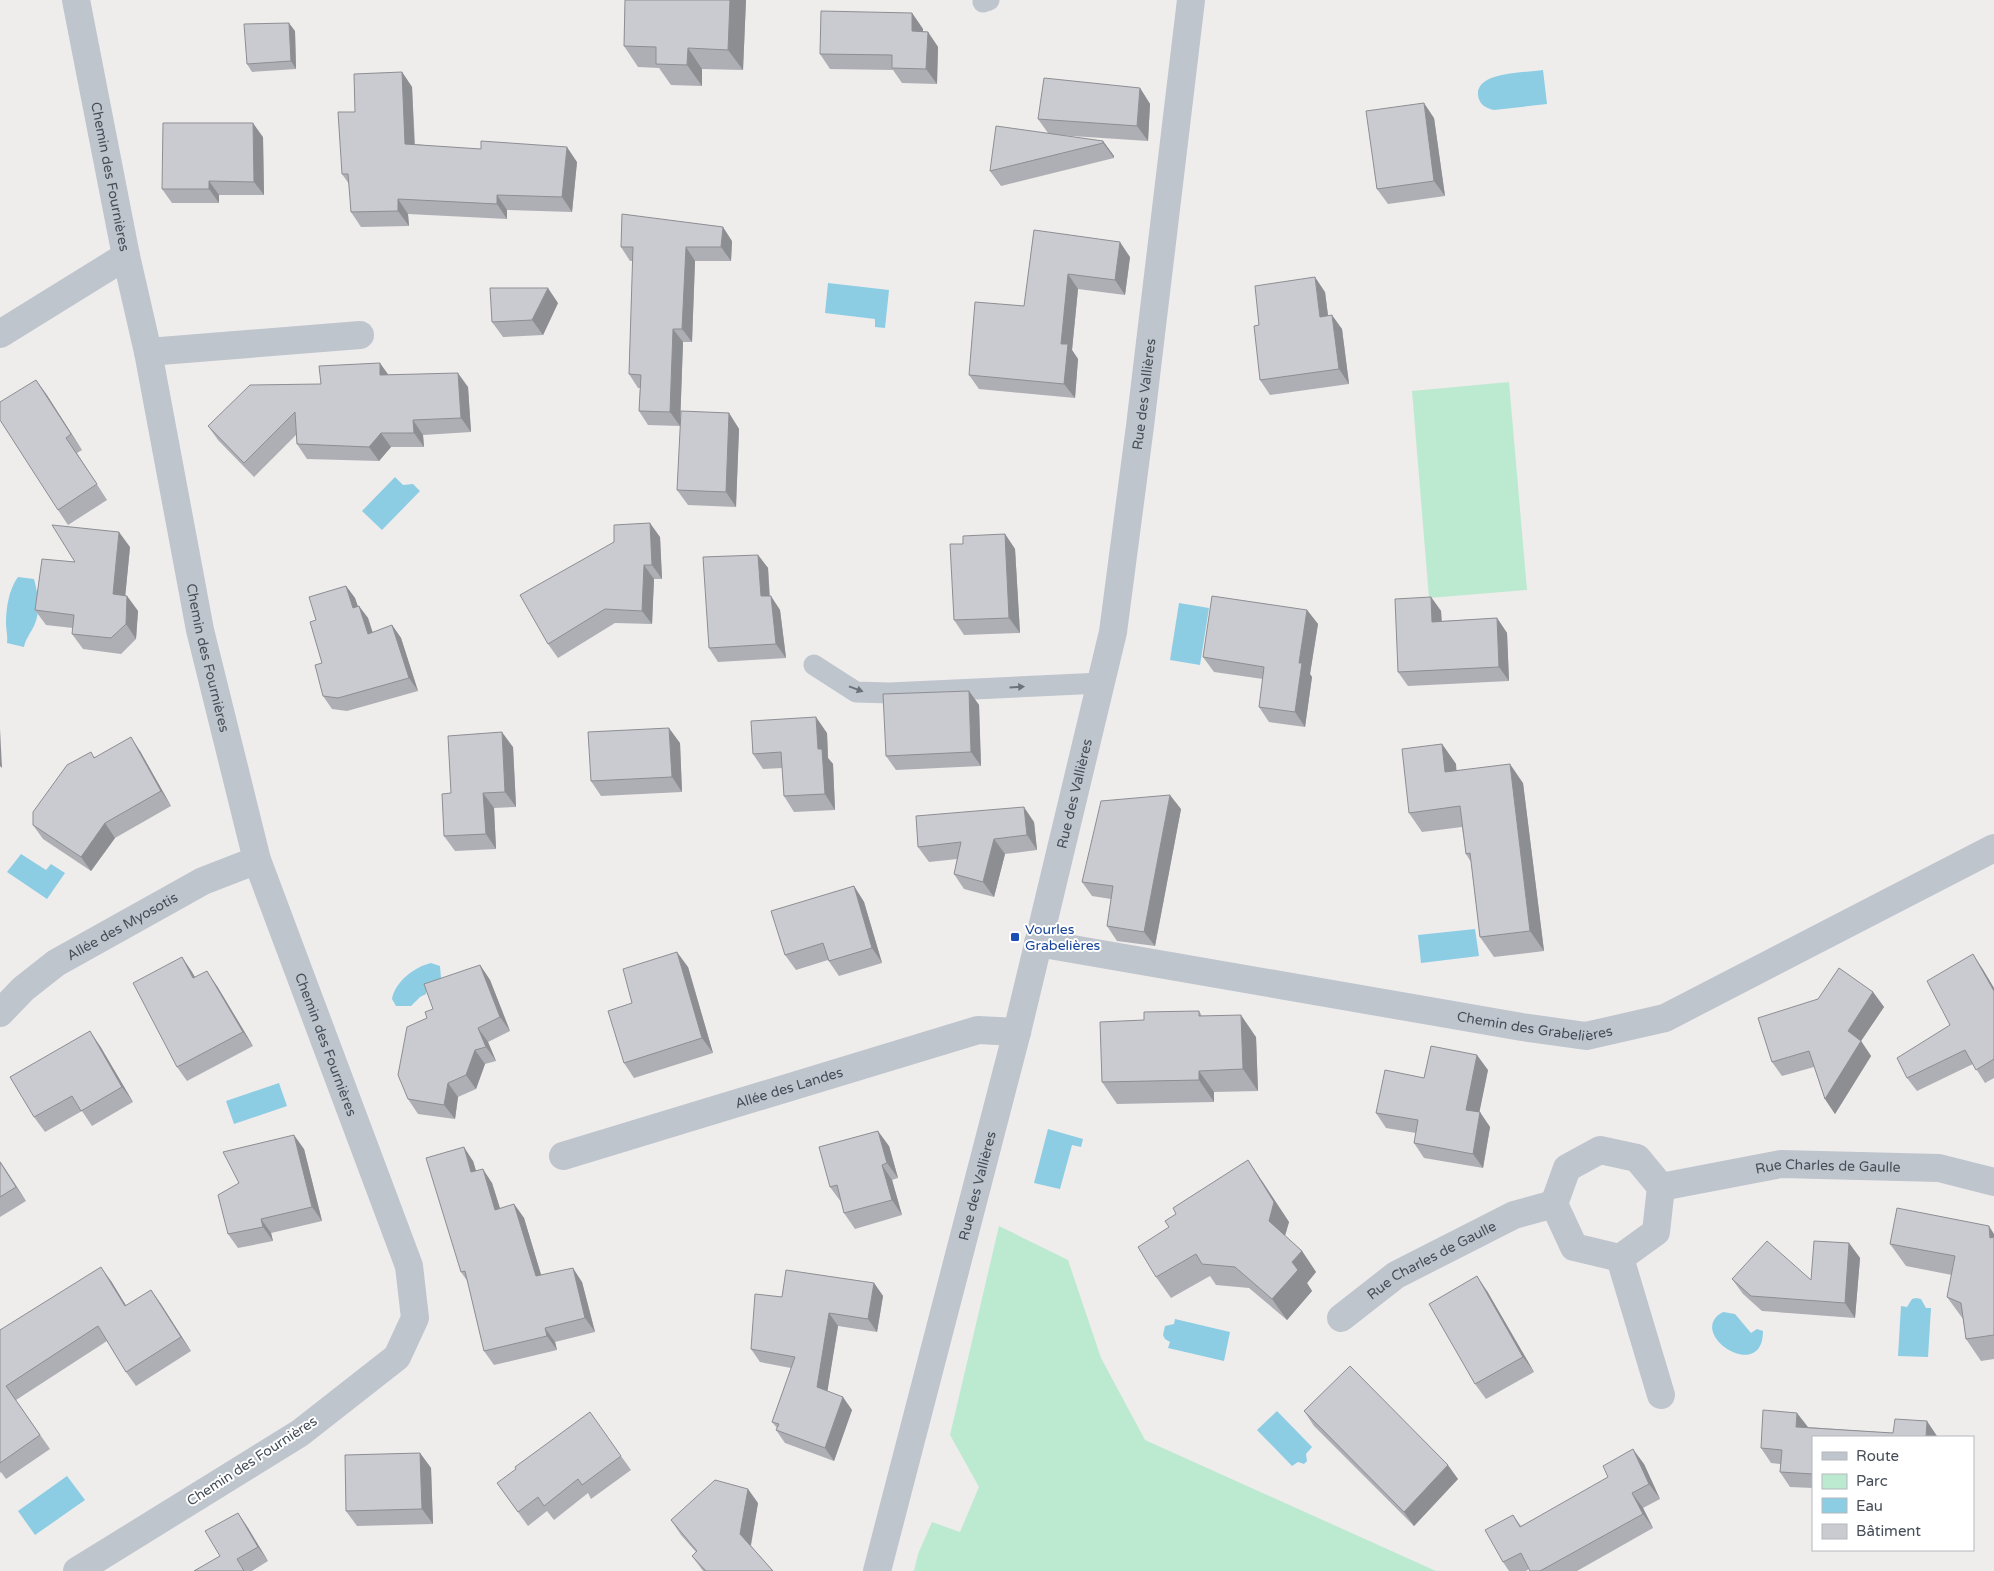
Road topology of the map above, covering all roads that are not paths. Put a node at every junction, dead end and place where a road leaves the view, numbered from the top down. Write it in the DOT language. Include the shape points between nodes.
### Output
graph roads {
  1 [pos="76,0"];
  2 [pos="1191,0"];
  3 [pos="126,256"];
  4 [pos="0,334"];
  5 [pos="360,335"];
  6 [pos="148,352"];
  7 [pos="814,665"];
  8 [pos="1101,683"];
  9 [pos="1994,848"];
  10 [pos="258,860"];
  11 [pos="1038,943"];
  12 [pos="0,1013"];
  13 [pos="1017,1032"];
  14 [pos="563,1156"];
  15 [pos="1994,1182"];
  16 [pos="1661,1187"];
  17 [pos="1554,1204"];
  18 [pos="1620,1258"];
  19 [pos="1341,1318"];
  20 [pos="1661,1395"];
  21 [pos="77,1571"];
  22 [pos="877,1571"];
  1 -- 3 [label="street, Chemin des Fournières"];
  2 -- 8 [label="street, Rue des Vallières" via="1114,632"];
  3 -- 4 [label="street"];
  3 -- 6 [label="street, Chemin des Fournières"];
  5 -- 6 [label="street"];
  6 -- 10 [label="street, Chemin des Fournières" via="200,630"];
  7 -- 8 [label="lane, one-way" via="856,692"];
  8 -- 11 [label="street, Rue des Vallières"];
  9 -- 11 [label="street, Chemin des Grabelières" via="1665,1018 1586,1036"];
  10 -- 12 [label="street, Allée des Myosotis" via="203,881 56,963 23,989"];
  10 -- 21 [label="street, Chemin des Fournières" via="409,1266 415,1318 397,1357 300,1433"];
  11 -- 13 [label="street, Rue des Vallières"];
  13 -- 14 [label="street, Allée des Landes" via="978,1030"];
  13 -- 22 [label="street, Rue des Vallières"];
  15 -- 16 [label="street, Rue Charles de Gaulle" via="1939,1168 1782,1164"];
  16 -- 17 [label="street" via="1637,1158 1600,1150 1567,1168"];
  16 -- 18 [label="street" via="1656,1232"];
  17 -- 18 [label="street" via="1574,1247"];
  17 -- 19 [label="street, Rue Charles de Gaulle" via="1514,1215 1396,1275"];
  18 -- 20 [label="street"];
}
